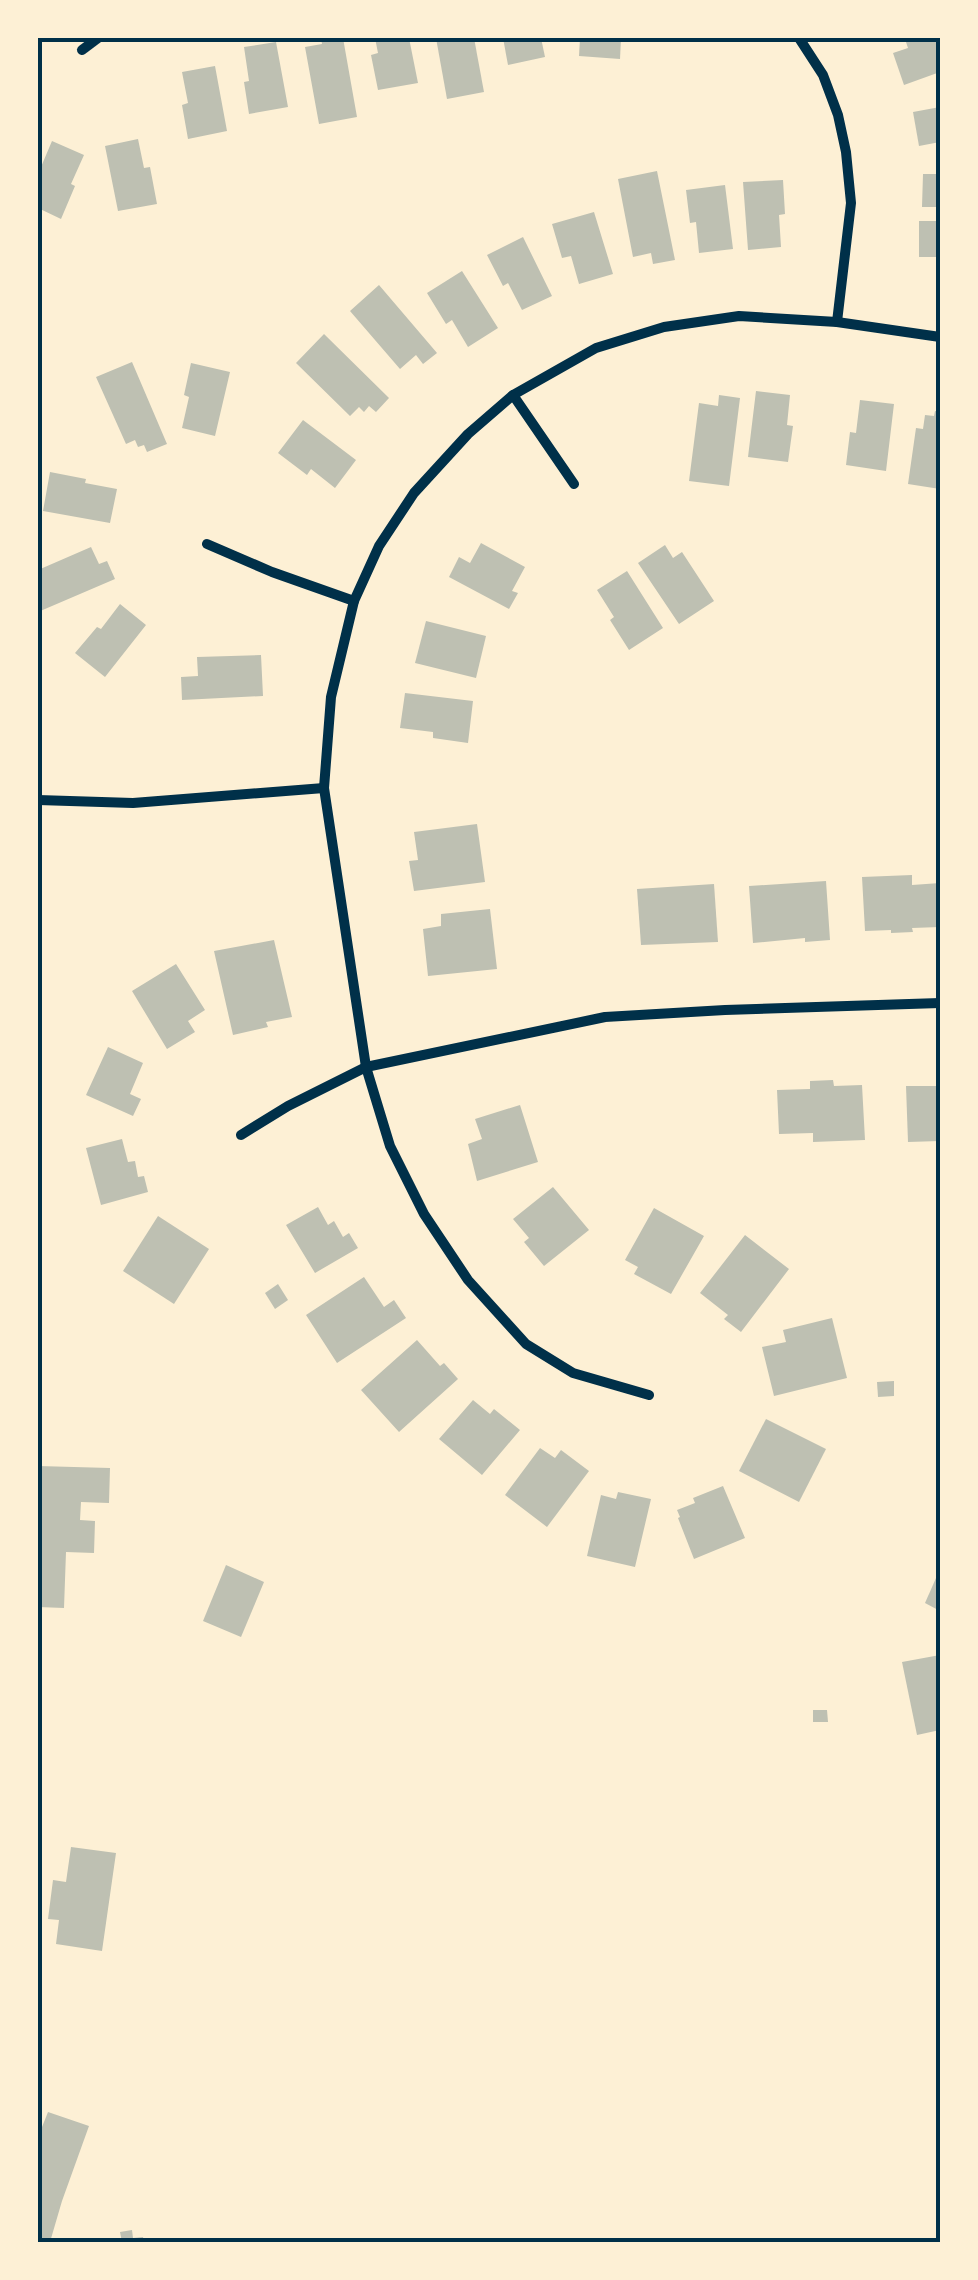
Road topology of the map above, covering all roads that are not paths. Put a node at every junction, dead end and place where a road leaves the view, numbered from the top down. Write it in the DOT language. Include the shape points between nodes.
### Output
graph roads {
  1 [pos="98,38"];
  2 [pos="799,38"];
  3 [pos="82,50"];
  4 [pos="837,322"];
  5 [pos="940,337"];
  6 [pos="513,395"];
  7 [pos="574,484"];
  8 [pos="207,544"];
  9 [pos="354,601"];
  10 [pos="324,788"];
  11 [pos="38,800"];
  12 [pos="940,1003"];
  13 [pos="366,1067"];
  14 [pos="240,1135"];
  15 [pos="649,1395"];
  1 -- 3 [label="street"];
  2 -- 4 [label="street" via="823,75 846,152 851,203"];
  4 -- 5 [label="street"];
  4 -- 6 [label="street" via="739,316 664,328 596,348"];
  6 -- 7 [label="street"];
  6 -- 9 [label="street" via="414,493"];
  8 -- 9 [label="street"];
  9 -- 10 [label="street" via="331,697"];
  10 -- 11 [label="street" via="133,803"];
  10 -- 13 [label="street"];
  12 -- 13 [label="street" via="605,1017"];
  13 -- 14 [label="street"];
  13 -- 15 [label="street" via="390,1146 468,1280 526,1344 573,1372"];
}
